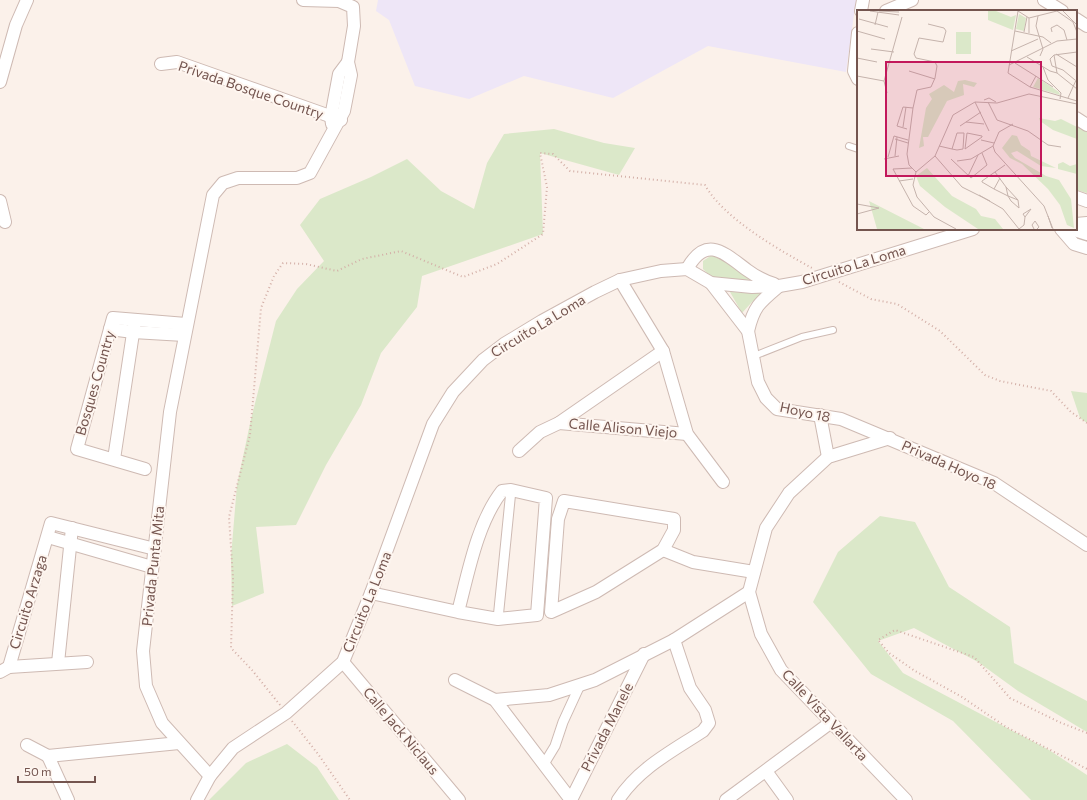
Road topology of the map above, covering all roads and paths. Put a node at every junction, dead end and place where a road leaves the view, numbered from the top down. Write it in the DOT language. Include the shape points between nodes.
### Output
graph roads {
  1 [pos="27,0"];
  2 [pos="303,0"];
  3 [pos="863,0"];
  4 [pos="1044,0"];
  5 [pos="909,5"];
  6 [pos="861,10"];
  7 [pos="890,10"];
  8 [pos="1060,10"];
  9 [pos="1077,20"];
  10 [pos="1087,26"];
  11 [pos="857,42"];
  12 [pos="161,64"];
  13 [pos="857,77"];
  14 [pos="0,82"];
  15 [pos="336,118"];
  16 [pos="1077,119"];
  17 [pos="1087,125"];
  18 [pos="849,146"];
  19 [pos="857,149"];
  20 [pos="1077,197"];
  21 [pos="0,201"];
  22 [pos="1087,201"];
  23 [pos="5,222"];
  24 [pos="1087,223"];
  25 [pos="1077,224"];
  26 [pos="970,230"];
  27 [pos="1062,230"];
  28 [pos="1074,230"];
  29 [pos="1087,234"];
  30 [pos="1087,248"];
  31 [pos="687,269"];
  32 [pos="824,275"];
  33 [pos="620,280"];
  34 [pos="711,283"];
  35 [pos="779,286"];
  36 [pos="135,320"];
  37 [pos="112,324"];
  38 [pos="185,330"];
  39 [pos="833,330"];
  40 [pos="748,331"];
  41 [pos="133,332"];
  42 [pos="663,351"];
  43 [pos="754,356"];
  44 [pos="820,414"];
  45 [pos="559,423"];
  46 [pos="1087,423"];
  47 [pos="686,434"];
  48 [pos="890,438"];
  49 [pos="519,451"];
  50 [pos="828,457"];
  51 [pos="114,459"];
  52 [pos="145,469"];
  53 [pos="723,482"];
  54 [pos="511,490"];
  55 [pos="72,528"];
  56 [pos="48,537"];
  57 [pos="71,542"];
  58 [pos="1087,545"];
  59 [pos="155,549"];
  60 [pos="663,550"];
  61 [pos="152,567"];
  62 [pos="754,572"];
  63 [pos="749,592"];
  64 [pos="371,593"];
  65 [pos="458,612"];
  66 [pos="498,619"];
  67 [pos="674,640"];
  68 [pos="644,654"];
  69 [pos="86,662"];
  70 [pos="343,662"];
  71 [pos="58,663"];
  72 [pos="5,669"];
  73 [pos="455,680"];
  74 [pos="580,685"];
  75 [pos="496,700"];
  76 [pos="286,713"];
  77 [pos="830,723"];
  78 [pos="1087,733"];
  79 [pos="179,743"];
  80 [pos="27,745"];
  81 [pos="48,756"];
  82 [pos="544,764"];
  83 [pos="1087,769"];
  84 [pos="766,771"];
  85 [pos="210,776"];
  86 [pos="68,800"];
  87 [pos="197,800"];
  88 [pos="350,800"];
  89 [pos="460,800"];
  90 [pos="618,800"];
  91 [pos="726,800"];
  92 [pos="787,800"];
  93 [pos="906,800"];
  1 -- 14 [label="street" via="16,25"];
  2 -- 15 [label="street, Privada Punta Mita" via="339,1 353,8 354,26 348,62 339,74"];
  3 -- 6 [label="street"];
  4 -- 8 [label="street"];
  5 -- 7 [label="street"];
  9 -- 10 [label="street"];
  11 -- 13 [label="street" via="854,71"];
  12 -- 15 [label="street, Privada Bosque Country" via="176,62"];
  15 -- 38 [label="street, Privada Punta Mita" via="310,173 297,178 238,178 222,183 213,195"];
  16 -- 17 [label="street"];
  18 -- 19 [label="lane"];
  20 -- 22 [label="street"];
  21 -- 23 [label="street"];
  24 -- 25 [label="street"];
  26 -- 32 [label="street, Circuito La Loma"];
  27 -- 30 [label="street" via="1074,244"];
  28 -- 29 [label="street"];
  31 -- 33 [label="street, Circuito La Loma"];
  31 -- 34 [label="street, Circuito La Loma"];
  31 -- 35 [label="street" via="701,251 719,251 763,280"];
  32 -- 35 [label="street, Circuito La Loma"];
  32 -- 46 [label="path" via="871,299 897,304 940,331 985,375 1000,381 1051,391 1071,412"];
  32 -- 76 [label="path" via="778,250 735,218 711,196 705,185 570,171 553,154 540,153 547,187 543,234 497,264 463,277 402,251 362,259 337,271 306,264 283,263 274,276 261,308 250,435 229,517 233,578 231,648"];
  33 -- 42 [label="street, Calle Alison Viejo"];
  33 -- 64 [label="street, Circuito La Loma" via="504,344 483,360 453,392 433,424"];
  34 -- 35 [label="street, Circuito La Loma"];
  34 -- 40 [label="street, Hoyo 18"];
  35 -- 40 [label="street" via="755,309"];
  36 -- 37 [label="street"];
  36 -- 38 [label="street"];
  36 -- 41 [label="street"];
  37 -- 41 [label="street"];
  37 -- 51 [label="street, Bosques Country" via="77,449"];
  38 -- 41 [label="street"];
  38 -- 59 [label="street, Privada Punta Mita" via="170,412"];
  39 -- 43 [label="lane" via="802,337"];
  40 -- 43 [label="street, Hoyo 18"];
  41 -- 51 [label="street"];
  42 -- 45 [label="street, Calle Alison Viejo"];
  42 -- 47 [label="street, Calle Alison Viejo"];
  43 -- 44 [label="street, Hoyo 18" via="758,382 766,398 777,409"];
  44 -- 48 [label="street, Hoyo 18"];
  44 -- 50 [label="street"];
  45 -- 47 [label="street, Calle Alison Viejo"];
  45 -- 49 [label="street, Calle Alison Viejo" via="540,432"];
  47 -- 53 [label="street, Calle Alison Viejo"];
  48 -- 50 [label="street, Calle Vista Vallarta"];
  48 -- 58 [label="street, Privada Hoyo 18" via="994,483"];
  50 -- 62 [label="street, Calle Vista Vallarta" via="789,493 766,528"];
  51 -- 52 [label="street, Bosques Country"];
  54 -- 65 [label="street" via="502,491 496,499 473,549"];
  54 -- 66 [label="street"];
  54 -- 66 [label="street" via="546,498 537,615"];
  55 -- 56 [label="street, Circuito Arzaga" via="51,523"];
  55 -- 57 [label="street, Circuito Arzaga"];
  55 -- 59 [label="street, Circuito Arzaga"];
  56 -- 57 [label="street, Circuito Arzaga"];
  56 -- 72 [label="street, Circuito Arzaga"];
  57 -- 61 [label="street, Circuito Arzaga"];
  57 -- 71 [label="street, Circuito Arzaga"];
  59 -- 61 [label="street, Privada Punta Mita"];
  60 -- 60 [label="street" via="596,592 550,612 558,518 564,501 674,519 674,530"];
  60 -- 62 [label="street" via="693,562"];
  61 -- 79 [label="street, Privada Punta Mita" via="143,651 146,686 162,723"];
  62 -- 63 [label="street, Calle Vista Vallarta"];
  63 -- 67 [label="street, Privada Manele"];
  63 -- 77 [label="street, Calle Vista Vallarta" via="761,634 781,670"];
  64 -- 65 [label="street"];
  64 -- 70 [label="street, Circuito La Loma"];
  65 -- 66 [label="street"];
  67 -- 68 [label="street, Privada Manele"];
  67 -- 90 [label="street" via="690,688 705,710 709,723 702,731 642,771 628,784"];
  68 -- 74 [label="street, Privada Manele" via="595,680"];
  68 -- 82 [label="street, Privada Manele" via="571,800"];
  69 -- 71 [label="street, Circuito Arzaga"];
  70 -- 76 [label="street, Circuito La Loma"];
  70 -- 89 [label="street, Calle Jack Niclaus"];
  71 -- 72 [label="street, Circuito Arzaga"];
  73 -- 75 [label="street, Privada Manele"];
  74 -- 75 [label="street, Privada Manele" via="549,695"];
  74 -- 82 [label="street" via="562,722 555,746"];
  75 -- 82 [label="street, Privada Manele"];
  76 -- 85 [label="street, Circuito La Loma" via="233,748"];
  76 -- 88 [label="path"];
  77 -- 84 [label="street"];
  77 -- 93 [label="street, Calle Vista Vallarta"];
  78 -- 83 [label="path" via="1010,698 974,657 895,630 878,640 889,653 915,671 962,697 1006,727"];
  79 -- 81 [label="street"];
  79 -- 85 [label="street, Privada Punta Mita"];
  80 -- 81 [label="street"];
  81 -- 86 [label="street"];
  84 -- 91 [label="street"];
  84 -- 92 [label="street"];
  85 -- 87 [label="street, Circuito La Loma"];
}
